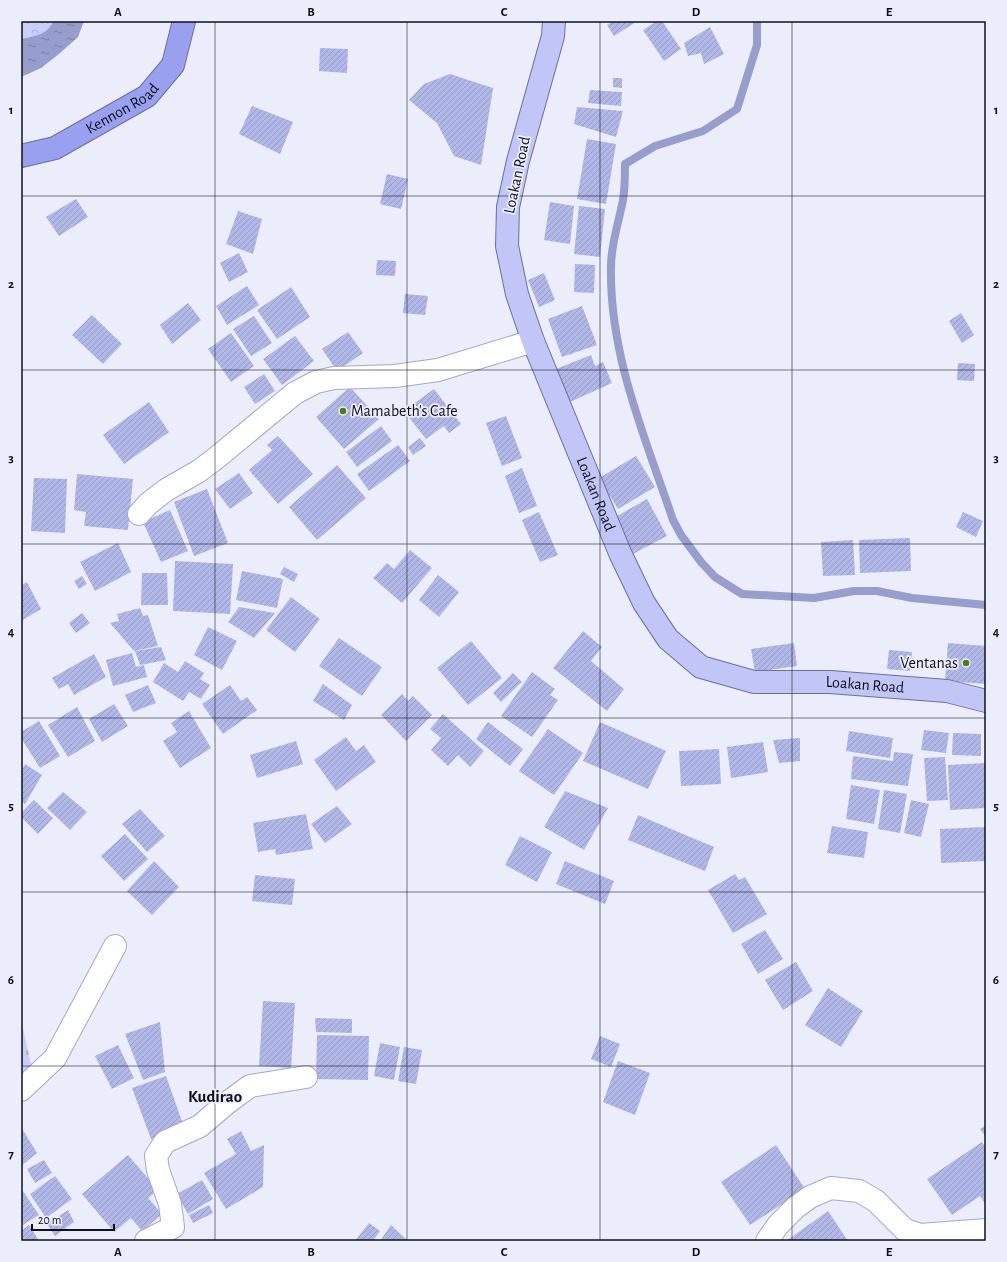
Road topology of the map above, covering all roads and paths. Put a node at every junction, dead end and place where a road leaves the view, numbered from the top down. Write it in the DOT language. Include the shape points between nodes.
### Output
graph roads {
  1 [pos="184,21"];
  2 [pos="554,21"];
  3 [pos="21,156"];
  4 [pos="533,340"];
  5 [pos="139,514"];
  6 [pos="986,702"];
  7 [pos="115,946"];
  8 [pos="306,1078"];
  9 [pos="21,1090"];
  10 [pos="986,1230"];
  11 [pos="146,1241"];
  12 [pos="767,1241"];
  1 -- 3 [label="highway, Kennon Road" via="173,65 147,96 55,148"];
  2 -- 4 [label="main road, Loakan Road" via="553,36 518,161 508,207 507,246 517,294"];
  4 -- 5 [label="street" via="438,370 395,376 334,378 316,382 294,393 215,460 166,490"];
  4 -- 6 [label="main road, Loakan Road" via="620,553 644,603 668,640 701,667 754,682 830,682 947,691"];
  7 -- 9 [label="street" via="55,1058"];
  8 -- 11 [label="street" via="250,1086 200,1126 165,1142 156,1156 174,1227"];
  10 -- 12 [label="street" via="920,1235 905,1230 876,1201 859,1191 831,1188 810,1197 795,1208"];
}
